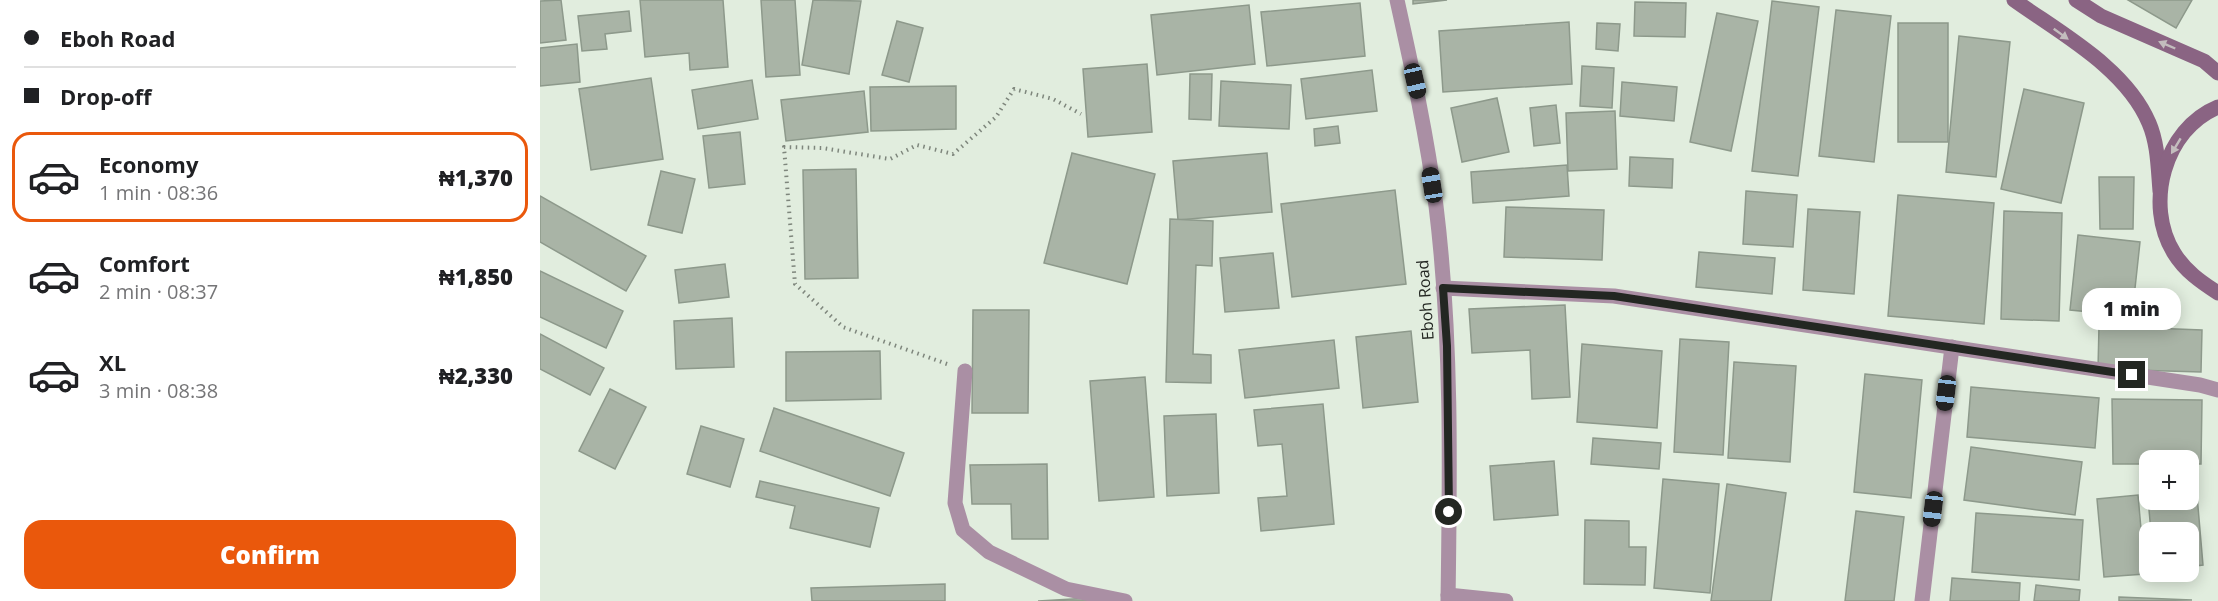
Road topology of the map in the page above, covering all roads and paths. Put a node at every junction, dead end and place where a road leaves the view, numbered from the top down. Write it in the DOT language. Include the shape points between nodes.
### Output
graph roads {
  1 [pos="1397,0"];
  2 [pos="2014,0"];
  3 [pos="2076,0"];
  4 [pos="2218,73"];
  5 [pos="2218,107"];
  6 [pos="1081,114"];
  7 [pos="2160,191"];
  8 [pos="1443,288"];
  9 [pos="2218,293"];
  10 [pos="1952,347"];
  11 [pos="965,370"];
  12 [pos="2218,390"];
  13 [pos="1448,598"];
  14 [pos="1125,601"];
  15 [pos="1506,601"];
  16 [pos="1922,601"];
  1 -- 8 [label="street, Eboh Road" via="1436,206"];
  2 -- 7 [label="main road, one-way" via="2108,67 2134,98 2156,146"];
  4 -- 3 [label="main road, one-way" via="2204,61 2101,16"];
  5 -- 7 [label="main road, one-way" via="2193,123 2177,143 2165,166"];
  6 -- 11 [label="path" via="1053,99 1014,89 996,117 953,154 917,145 890,159 822,148 784,147 795,284 843,327"];
  7 -- 9 [label="main road" via="2162,223 2174,252 2194,278"];
  8 -- 10 [label="street" via="1614,296"];
  8 -- 13 [label="street, Eboh Road" via="1447,346"];
  10 -- 12 [label="street"];
  10 -- 16 [label="street"];
  11 -- 14 [label="street" via="955,503 963,530 989,552 1066,589"];
  13 -- 15 [label="street"];
}
